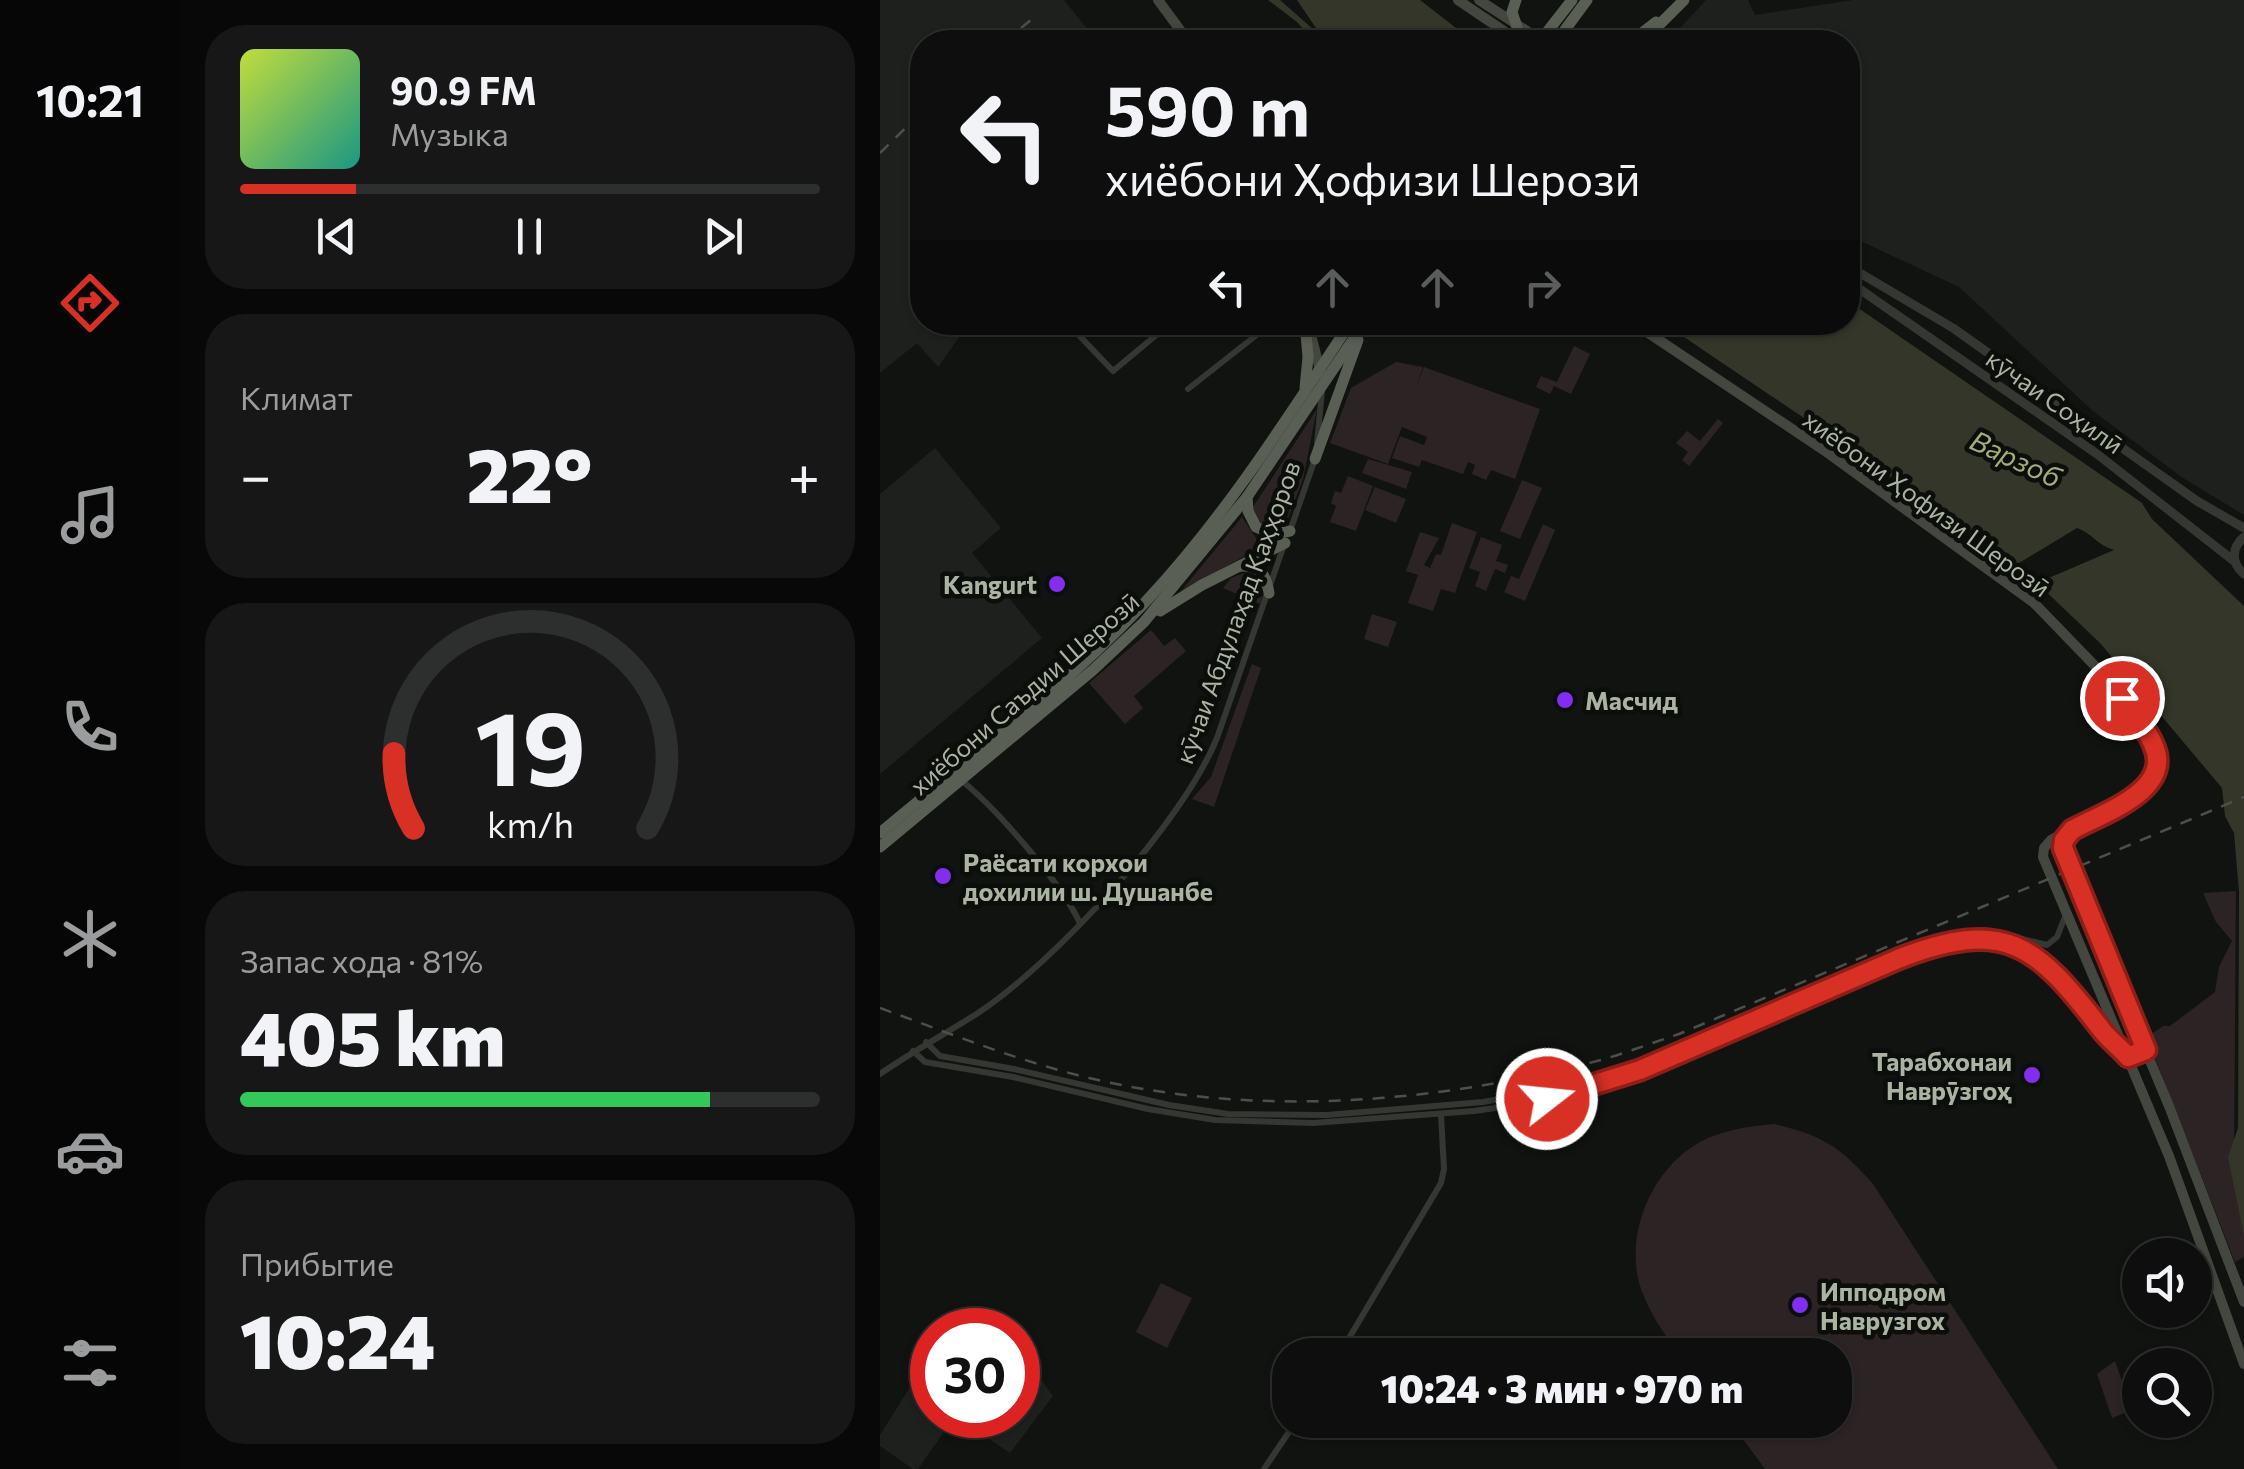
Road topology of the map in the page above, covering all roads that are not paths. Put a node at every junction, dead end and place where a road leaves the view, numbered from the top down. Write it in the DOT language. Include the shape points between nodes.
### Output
graph roads {
  1 [pos="1158,0"];
  2 [pos="1458,0"];
  3 [pos="1478,0"];
  4 [pos="1516,0"];
  5 [pos="1572,0"];
  6 [pos="1587,0"];
  7 [pos="1684,0"];
  8 [pos="1672,11"];
  9 [pos="1517,27"];
  10 [pos="1180,30"];
  11 [pos="1502,30"];
  12 [pos="1523,30"];
  13 [pos="1553,30"];
  14 [pos="1557,30"];
  15 [pos="1646,30"];
  16 [pos="1655,30"];
  17 [pos="1860,274"];
  18 [pos="1860,289"];
  19 [pos="1078,335"];
  20 [pos="1156,335"];
  21 [pos="1257,335"];
  22 [pos="1307,335"];
  23 [pos="1311,335"];
  24 [pos="1350,335"];
  25 [pos="1353,335"];
  26 [pos="1357,335"];
  27 [pos="1652,335"];
  28 [pos="1320,368"];
  29 [pos="1322,385"];
  30 [pos="1188,389"];
  31 [pos="1304,392"];
  32 [pos="2109,437"];
  33 [pos="2098,454"];
  34 [pos="1316,459"];
  35 [pos="1246,497"];
  36 [pos="2244,528"];
  37 [pos="1288,537"];
  38 [pos="2244,537"];
  39 [pos="2234,560"];
  40 [pos="1236,566"];
  41 [pos="2244,574"];
  42 [pos="1270,592"];
  43 [pos="1144,622"];
  44 [pos="960,780"];
  45 [pos="2072,830"];
  46 [pos="880,833"];
  47 [pos="880,848"];
  48 [pos="2066,913"];
  49 [pos="1080,924"];
  50 [pos="1855,973"];
  51 [pos="1751,1018"];
  52 [pos="926,1042"];
  53 [pos="2146,1050"];
  54 [pos="913,1051"];
  55 [pos="2127,1055"];
  56 [pos="880,1074"];
  57 [pos="1442,1114"];
  58 [pos="2244,1302"];
  59 [pos="1349,1338"];
  60 [pos="2244,1364"];
  61 [pos="1285,1438"];
  62 [pos="1264,1469"];
  1 -- 10 [label="main road"];
  2 -- 11 [label="main road"];
  3 -- 9 [label="main road"];
  4 -- 9 [label="highway"];
  5 -- 13 [label="highway"];
  6 -- 14 [label="highway"];
  7 -- 8 [label="highway"];
  8 -- 15 [label="highway"];
  8 -- 16 [label="highway"];
  9 -- 12 [label="main road"];
  17 -- 32 [label="street, кӯчаи Соҳилӣ" via="1953,328"];
  18 -- 33 [label="street, кӯчаи Соҳилӣ"];
  19 -- 20 [label="street" via="1114,370"];
  21 -- 30 [label="street"];
  22 -- 31 [label="highway"];
  23 -- 28 [label="main road, кӯчаи Абдулаҳад Қаҳҳоров"];
  24 -- 28 [label="highway, хиёбони Саъдии Шерозӣ"];
  25 -- 29 [label="highway, хиёбони Саъдии Шерозӣ"];
  26 -- 34 [label="highway"];
  27 -- 45 [label="main road, хиёбони Ҳофизи Шерозӣ" via="1953,541 2034,603 2096,667 2148,734 2157,770 2144,789"];
  28 -- 29 [label="main road, кӯчаи Абдулаҳад Қаҳҳоров"];
  28 -- 31 [label="highway, хиёбони Саъдии Шерозӣ"];
  29 -- 34 [label="street, кӯчаи Абдулаҳад Қаҳҳоров"];
  29 -- 35 [label="highway, хиёбони Саъдии Шерозӣ"];
  31 -- 46 [label="highway, хиёбони Саъдии Шерозӣ" via="1220,513 1147,600 1084,662"];
  32 -- 33 [label="street"];
  32 -- 36 [label="street, кӯчаи Соҳилӣ"];
  33 -- 39 [label="street, кӯчаи Соҳилӣ"];
  34 -- 37 [label="street, кӯчаи Абдулаҳад Қаҳҳоров"];
  35 -- 37 [label="highway" via="1256,527"];
  35 -- 43 [label="highway, хиёбони Саъдии Шерозӣ"];
  37 -- 40 [label="highway"];
  37 -- 42 [label="street, кӯчаи Абдулаҳад Қаҳҳоров"];
  38 -- 39 [label="street"];
  39 -- 41 [label="street, кӯчаи Соҳилӣ"];
  40 -- 42 [label="highway" via="1261,570"];
  40 -- 43 [label="highway"];
  42 -- 49 [label="street, кӯчаи Абдулаҳад Қаҳҳоров" via="1207,762 1180,808"];
  43 -- 44 [label="highway, хиёбони Саъдии Шерозӣ"];
  44 -- 47 [label="highway, хиёбони Саъдии Шерозӣ"];
  44 -- 49 [label="street" via="1008,827"];
  45 -- 48 [label="main road, хиёбони Ҳофизи Шерозӣ" via="2052,840 2043,855"];
  45 -- 53 [label="main road" via="2063,844 2065,857"];
  48 -- 50 [label="street" via="2057,938 2046,945 1991,931 1959,931 1923,940"];
  48 -- 55 [label="main road, хиёбони Ҳофизи Шерозӣ"];
  49 -- 52 [label="street, кӯчаи Абдулаҳад Қаҳҳоров" via="978,1013"];
  50 -- 51 [label="street"];
  50 -- 55 [label="street" via="1954,940 2006,942 2061,978"];
  51 -- 52 [label="street" via="1529,1095 1304,1116 1169,1105 940,1056"];
  51 -- 57 [label="street" via="1584,1089"];
  52 -- 54 [label="street, кӯчаи Абдулаҳад Қаҳҳоров"];
  53 -- 55 [label="main road"];
  53 -- 58 [label="main road"];
  54 -- 56 [label="street, кӯчаи Абдулаҳад Қаҳҳоров"];
  54 -- 57 [label="street" via="925,1062 1204,1119 1293,1124"];
  55 -- 60 [label="main road, хиёбони Ҳофизи Шерозӣ"];
  57 -- 59 [label="street" via="1441,1183"];
  61 -- 62 [label="street"];
}
